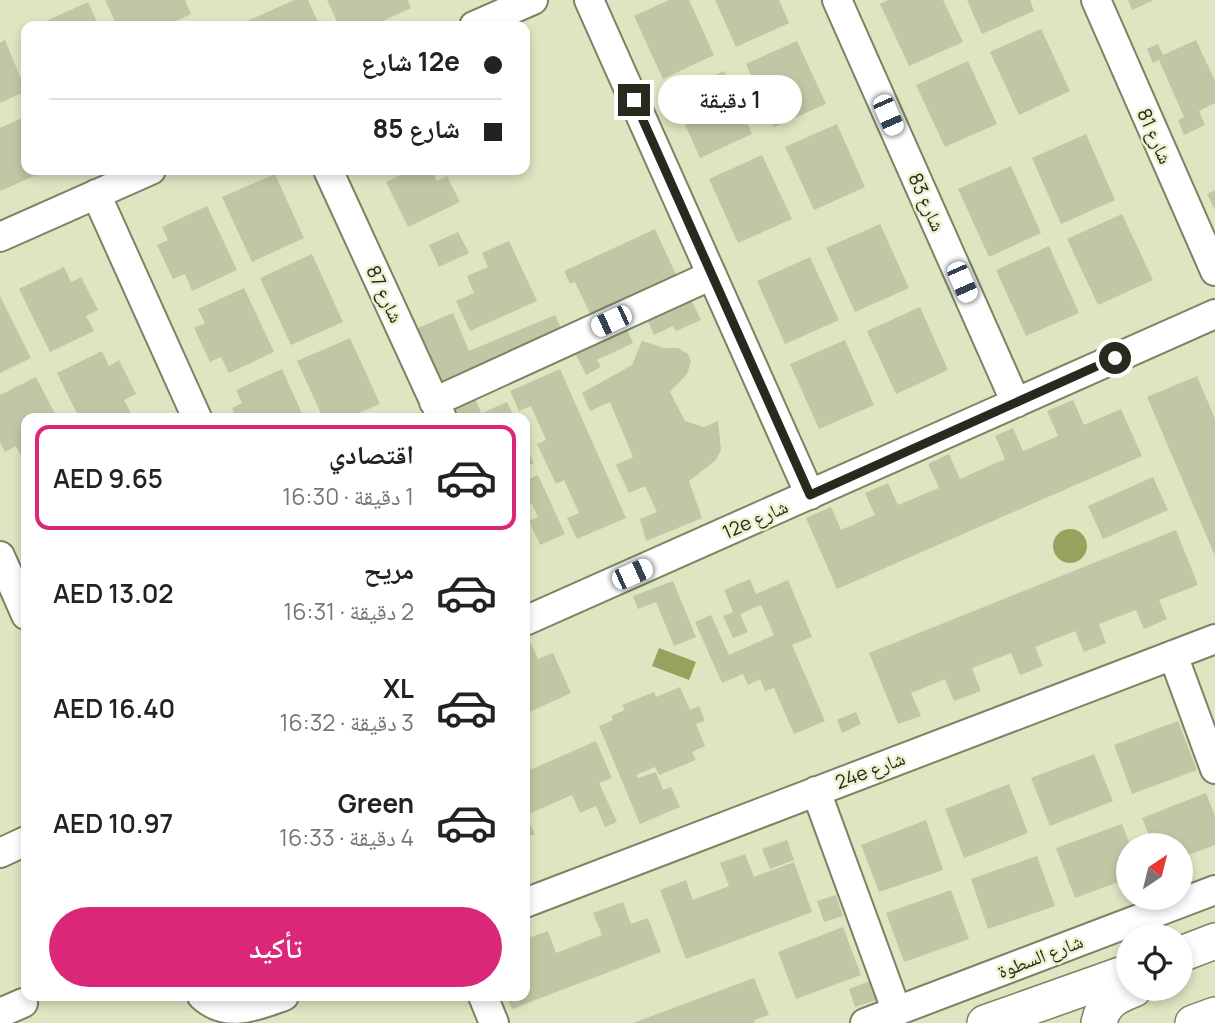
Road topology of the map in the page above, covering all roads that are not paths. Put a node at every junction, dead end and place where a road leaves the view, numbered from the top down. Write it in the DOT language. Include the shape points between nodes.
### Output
graph roads {
  1 [pos="533,0"];
  2 [pos="589,0"];
  3 [pos="837,0"];
  4 [pos="1096,0"];
  5 [pos="485,21"];
  6 [pos="140,175"];
  7 [pos="330,175"];
  8 [pos="96,194"];
  9 [pos="0,237"];
  10 [pos="1215,271"];
  11 [pos="712,275"];
  12 [pos="1215,314"];
  13 [pos="1016,403"];
  14 [pos="438,410"];
  15 [pos="195,413"];
  16 [pos="810,495"];
  17 [pos="0,555"];
  18 [pos="21,603"];
  19 [pos="530,614"];
  20 [pos="1215,639"];
  21 [pos="1173,655"];
  22 [pos="1215,769"];
  23 [pos="816,790"];
  24 [pos="21,843"];
  25 [pos="0,853"];
  26 [pos="1215,890"];
  27 [pos="530,901"];
  28 [pos="1116,977"];
  29 [pos="1116,997"];
  30 [pos="208,1001"];
  31 [pos="269,1001"];
  32 [pos="485,1001"];
  33 [pos="897,1012"];
  34 [pos="1215,1015"];
  35 [pos="494,1023"];
  36 [pos="865,1023"];
  37 [pos="985,1023"];
  38 [pos="1099,1023"];
  39 [pos="1193,1023"];
  1 -- 5 [label="street"];
  2 -- 11 [label="street"];
  3 -- 13 [label="street, شارع 83"];
  4 -- 10 [label="street, شارع 81"];
  6 -- 8 [label="street"];
  7 -- 14 [label="street, شارع 87"];
  8 -- 9 [label="street"];
  8 -- 15 [label="street"];
  11 -- 14 [label="street"];
  11 -- 16 [label="street"];
  12 -- 13 [label="street, 12e شارع"];
  13 -- 16 [label="street, 12e شارع"];
  16 -- 19 [label="street, 12e شارع"];
  17 -- 18 [label="street"];
  20 -- 21 [label="street, 24e شارع"];
  21 -- 22 [label="street"];
  21 -- 23 [label="street, 24e شارع"];
  23 -- 27 [label="street, 24e شارع"];
  23 -- 33 [label="street"];
  24 -- 25 [label="street"];
  26 -- 33 [label="street, شارع السطوة"];
  28 -- 37 [label="main road"];
  29 -- 38 [label="main road" via="1105,1006"];
  30 -- 31 [label="street" via="226,1009 244,1009"];
  32 -- 35 [label="street"];
  33 -- 36 [label="street, شارع السطوة"];
  34 -- 39 [label="main road"];
}
